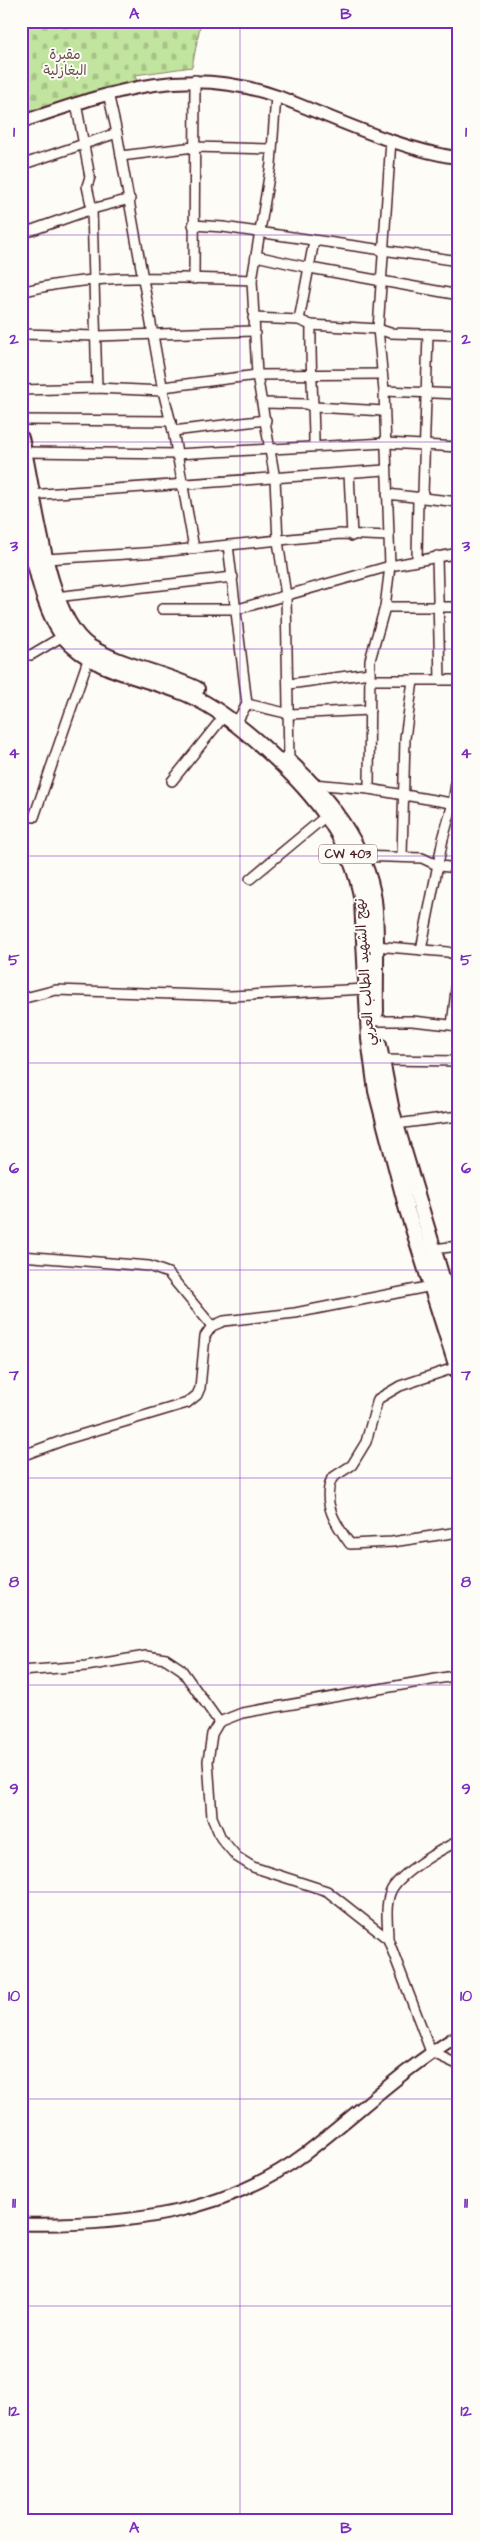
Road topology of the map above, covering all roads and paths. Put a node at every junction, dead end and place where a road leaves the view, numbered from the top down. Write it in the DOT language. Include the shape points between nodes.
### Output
graph roads {
  1 [pos="196,80"];
  2 [pos="108,93"];
  3 [pos="276,96"];
  4 [pos="76,103"];
  5 [pos="21,122"];
  6 [pos="118,133"];
  7 [pos="391,140"];
  8 [pos="85,143"];
  9 [pos="194,147"];
  10 [pos="272,149"];
  11 [pos="121,156"];
  12 [pos="459,158"];
  13 [pos="21,165"];
  14 [pos="130,199"];
  15 [pos="92,209"];
  16 [pos="193,225"];
  17 [pos="260,233"];
  18 [pos="21,234"];
  19 [pos="314,241"];
  20 [pos="383,251"];
  21 [pos="256,256"];
  22 [pos="459,261"];
  23 [pos="310,268"];
  24 [pos="95,278"];
  25 [pos="143,278"];
  26 [pos="194,279"];
  27 [pos="252,280"];
  28 [pos="381,281"];
  29 [pos="21,292"];
  30 [pos="459,295"];
  31 [pos="253,318"];
  32 [pos="299,320"];
  33 [pos="311,325"];
  34 [pos="378,329"];
  35 [pos="253,331"];
  36 [pos="21,334"];
  37 [pos="428,334"];
  38 [pos="154,335"];
  39 [pos="97,336"];
  40 [pos="459,336"];
  41 [pos="310,374"];
  42 [pos="382,374"];
  43 [pos="257,375"];
  44 [pos="97,388"];
  45 [pos="163,389"];
  46 [pos="21,390"];
  47 [pos="384,391"];
  48 [pos="427,393"];
  49 [pos="459,394"];
  50 [pos="263,403"];
  51 [pos="314,407"];
  52 [pos="384,411"];
  53 [pos="21,420"];
  54 [pos="266,420"];
  55 [pos="171,421"];
  56 [pos="173,431"];
  57 [pos="21,438"];
  58 [pos="386,442"];
  59 [pos="424,444"];
  60 [pos="314,445"];
  61 [pos="270,447"];
  62 [pos="459,447"];
  63 [pos="25,452"];
  64 [pos="176,454"];
  65 [pos="385,470"];
  66 [pos="349,473"];
  67 [pos="21,477"];
  68 [pos="275,479"];
  69 [pos="183,485"];
  70 [pos="387,494"];
  71 [pos="29,495"];
  72 [pos="418,498"];
  73 [pos="459,502"];
  74 [pos="352,536"];
  75 [pos="389,536"];
  76 [pos="278,541"];
  77 [pos="228,545"];
  78 [pos="194,548"];
  79 [pos="459,553"];
  80 [pos="437,556"];
  81 [pos="34,560"];
  82 [pos="417,560"];
  83 [pos="390,566"];
  84 [pos="233,577"];
  85 [pos="55,596"];
  86 [pos="286,596"];
  87 [pos="385,607"];
  88 [pos="459,607"];
  89 [pos="439,608"];
  90 [pos="162,609"];
  91 [pos="238,609"];
  92 [pos="63,636"];
  93 [pos="21,655"];
  94 [pos="90,657"];
  95 [pos="142,674"];
  96 [pos="370,677"];
  97 [pos="440,680"];
  98 [pos="459,680"];
  99 [pos="412,681"];
  100 [pos="289,684"];
  101 [pos="248,704"];
  102 [pos="370,710"];
  103 [pos="290,714"];
  104 [pos="224,716"];
  105 [pos="240,718"];
  106 [pos="259,739"];
  107 [pos="289,760"];
  108 [pos="458,770"];
  109 [pos="172,781"];
  110 [pos="313,784"];
  111 [pos="369,789"];
  112 [pos="402,795"];
  113 [pos="456,803"];
  114 [pos="326,816"];
  115 [pos="34,817"];
  116 [pos="354,856"];
  117 [pos="402,857"];
  118 [pos="439,866"];
  119 [pos="459,868"];
  120 [pos="250,879"];
  121 [pos="375,946"];
  122 [pos="421,950"];
  123 [pos="459,956"];
  124 [pos="459,965"];
  125 [pos="366,989"];
  126 [pos="21,999"];
  127 [pos="376,1021"];
  128 [pos="455,1026"];
  129 [pos="381,1060"];
  130 [pos="459,1061"];
  131 [pos="459,1116"];
  132 [pos="396,1124"];
  133 [pos="459,1246"];
  134 [pos="432,1248"];
  135 [pos="21,1256"];
  136 [pos="432,1286"];
  137 [pos="449,1307"];
  138 [pos="212,1326"];
  139 [pos="459,1334"];
  140 [pos="458,1371"];
  141 [pos="21,1456"];
  142 [pos="459,1532"];
  143 [pos="21,1671"];
  144 [pos="459,1674"];
  145 [pos="219,1722"];
  146 [pos="459,1841"];
  147 [pos="388,1940"];
  148 [pos="459,2035"];
  149 [pos="431,2052"];
  150 [pos="459,2065"];
  151 [pos="21,2224"];
  1 -- 2 [label="street" via="166,81"];
  1 -- 3 [label="street" via="222,82"];
  1 -- 9 [label="street"];
  2 -- 4 [label="street"];
  2 -- 6 [label="street"];
  3 -- 7 [label="street"];
  3 -- 10 [label="street"];
  4 -- 5 [label="street"];
  4 -- 8 [label="street"];
  6 -- 8 [label="street"];
  6 -- 11 [label="street"];
  7 -- 12 [label="street"];
  7 -- 20 [label="street"];
  8 -- 13 [label="street"];
  8 -- 15 [label="street" via="90,177 87,186"];
  9 -- 10 [label="street"];
  9 -- 11 [label="street"];
  9 -- 16 [label="street"];
  10 -- 17 [label="street"];
  11 -- 14 [label="street"];
  14 -- 15 [label="street"];
  14 -- 25 [label="street"];
  15 -- 18 [label="street"];
  15 -- 24 [label="street"];
  16 -- 17 [label="street"];
  16 -- 26 [label="street"];
  17 -- 19 [label="street"];
  17 -- 21 [label="street"];
  19 -- 20 [label="street"];
  19 -- 23 [label="street"];
  20 -- 22 [label="street"];
  20 -- 28 [label="street"];
  21 -- 23 [label="street"];
  21 -- 27 [label="street"];
  23 -- 28 [label="street"];
  23 -- 32 [label="street"];
  24 -- 25 [label="street"];
  24 -- 29 [label="street"];
  24 -- 39 [label="street"];
  25 -- 26 [label="street"];
  25 -- 38 [label="street"];
  26 -- 27 [label="street"];
  27 -- 31 [label="street"];
  28 -- 30 [label="street"];
  28 -- 34 [label="street"];
  31 -- 32 [label="street"];
  31 -- 35 [label="street"];
  32 -- 33 [label="street"];
  33 -- 34 [label="street"];
  33 -- 41 [label="street"];
  34 -- 37 [label="street" via="390,333"];
  34 -- 42 [label="street"];
  35 -- 38 [label="street"];
  35 -- 43 [label="street"];
  36 -- 39 [label="street"];
  37 -- 40 [label="street"];
  37 -- 48 [label="street"];
  38 -- 39 [label="street"];
  38 -- 45 [label="street"];
  39 -- 44 [label="street"];
  41 -- 42 [label="street"];
  41 -- 43 [label="street"];
  41 -- 51 [label="street"];
  42 -- 47 [label="street"];
  43 -- 45 [label="street"];
  43 -- 50 [label="street"];
  44 -- 45 [label="street"];
  44 -- 46 [label="street"];
  45 -- 55 [label="street"];
  47 -- 48 [label="street"];
  47 -- 52 [label="street"];
  48 -- 49 [label="street"];
  48 -- 59 [label="street"];
  50 -- 51 [label="street"];
  50 -- 54 [label="street"];
  51 -- 52 [label="street"];
  51 -- 60 [label="street"];
  52 -- 58 [label="street"];
  53 -- 55 [label="street"];
  54 -- 56 [label="street"];
  54 -- 61 [label="street"];
  55 -- 56 [label="street"];
  56 -- 64 [label="street"];
  57 -- 63 [label="main road, نهج الشهيد الطالب العربي / CW 403"];
  58 -- 59 [label="street"];
  58 -- 60 [label="street"];
  58 -- 65 [label="street"];
  59 -- 62 [label="street"];
  59 -- 72 [label="street" via="423,494"];
  60 -- 61 [label="street"];
  61 -- 64 [label="street"];
  61 -- 68 [label="street"];
  63 -- 64 [label="street"];
  63 -- 71 [label="main road, نهج الشهيد الطالب العربي / CW 403"];
  64 -- 69 [label="street"];
  65 -- 66 [label="street"];
  65 -- 70 [label="street"];
  66 -- 68 [label="street"];
  66 -- 74 [label="street"];
  67 -- 71 [label="main road, نهج الشهيد الطالب العربي / CW 403"];
  68 -- 69 [label="street"];
  68 -- 76 [label="street"];
  69 -- 71 [label="street"];
  69 -- 78 [label="street"];
  70 -- 72 [label="street"];
  70 -- 75 [label="street"];
  71 -- 81 [label="main road, نهج الشهيد الطالب العربي / CW 403"];
  72 -- 73 [label="street"];
  72 -- 82 [label="street"];
  74 -- 75 [label="street"];
  74 -- 76 [label="street" via="340,534"];
  75 -- 83 [label="street"];
  76 -- 77 [label="street"];
  76 -- 86 [label="street"];
  77 -- 78 [label="street"];
  77 -- 84 [label="street"];
  78 -- 81 [label="street"];
  79 -- 80 [label="street"];
  80 -- 82 [label="street"];
  80 -- 89 [label="street"];
  81 -- 85 [label="main road, نهج الشهيد الطالب العربي / CW 403"];
  81 -- 92 [label="main road, نهج الشهيد الطالب العربي / CW 403" via="54,620"];
  82 -- 83 [label="street"];
  83 -- 86 [label="street"];
  83 -- 87 [label="street"];
  84 -- 85 [label="street"];
  84 -- 91 [label="street"];
  85 -- 95 [label="main road, نهج الشهيد الطالب العربي / CW 403" via="66,621 80,639"];
  86 -- 91 [label="street"];
  86 -- 100 [label="street"];
  87 -- 89 [label="street"];
  87 -- 96 [label="street" via="370,660"];
  88 -- 89 [label="street"];
  89 -- 97 [label="street"];
  90 -- 91 [label="street"];
  91 -- 101 [label="street"];
  92 -- 93 [label="street" via="31,655"];
  92 -- 94 [label="main road, نهج الشهيد الطالب العربي / CW 403"];
  94 -- 95 [label="main road, نهج الشهيد الطالب العربي / CW 403"];
  94 -- 115 [label="street"];
  95 -- 104 [label="main road, نهج الشهيد الطالب العربي / CW 403" via="191,696"];
  95 -- 105 [label="main road, نهج الشهيد الطالب العربي / CW 403" via="178,680"];
  96 -- 99 [label="street"];
  96 -- 100 [label="street"];
  96 -- 102 [label="street"];
  97 -- 98 [label="street"];
  97 -- 99 [label="street"];
  99 -- 112 [label="street"];
  100 -- 103 [label="street"];
  101 -- 103 [label="street"];
  101 -- 105 [label="street"];
  102 -- 103 [label="street"];
  102 -- 111 [label="street"];
  103 -- 107 [label="street"];
  104 -- 106 [label="main road, نهج الشهيد الطالب العربي / CW 403"];
  104 -- 109 [label="street"];
  105 -- 106 [label="main road, نهج الشهيد الطالب العربي / CW 403"];
  106 -- 107 [label="main road, نهج الشهيد الطالب العربي / CW 403"];
  106 -- 114 [label="main road, نهج الشهيد الطالب العربي / CW 403"];
  107 -- 110 [label="main road, نهج الشهيد الطالب العربي / CW 403"];
  108 -- 113 [label="street"];
  110 -- 111 [label="street"];
  110 -- 116 [label="main road, نهج الشهيد الطالب العربي / CW 403" via="348,832"];
  111 -- 112 [label="street"];
  112 -- 113 [label="street"];
  112 -- 117 [label="street"];
  113 -- 118 [label="street" via="443,839"];
  114 -- 116 [label="main road, نهج الشهيد الطالب العربي / CW 403"];
  114 -- 120 [label="street"];
  116 -- 117 [label="street"];
  116 -- 121 [label="main road, نهج الشهيد الطالب العربي / CW 403" via="368,875 374,900"];
  116 -- 125 [label="main road, نهج الشهيد الطالب العربي / CW 403" via="362,901"];
  117 -- 118 [label="street" via="422,858"];
  118 -- 119 [label="street"];
  118 -- 122 [label="street"];
  121 -- 122 [label="street"];
  121 -- 127 [label="main road, نهج الشهيد الطالب العربي / CW 403"];
  122 -- 123 [label="street"];
  124 -- 128 [label="street"];
  125 -- 126 [label="street" via="231,996 56,990"];
  125 -- 136 [label="main road, نهج الشهيد الطالب العربي / CW 403" via="376,1091 407,1210"];
  127 -- 128 [label="street"];
  127 -- 129 [label="main road, نهج الشهيد الطالب العربي / CW 403"];
  129 -- 130 [label="street"];
  129 -- 132 [label="main road, نهج الشهيد الطالب العربي / CW 403"];
  131 -- 132 [label="street"];
  132 -- 134 [label="main road, نهج الشهيد الطالب العربي / CW 403"];
  133 -- 134 [label="street"];
  134 -- 137 [label="main road, نهج الشهيد الطالب العربي / CW 403"];
  135 -- 138 [label="street" via="149,1266 168,1273"];
  136 -- 137 [label="main road, نهج الشهيد الطالب العربي / CW 403"];
  136 -- 138 [label="street" via="296,1313 224,1321"];
  137 -- 139 [label="main road, نهج الشهيد الطالب العربي / CW 403"];
  137 -- 140 [label="main road, نهج الشهيد الطالب العربي / CW 403"];
  138 -- 141 [label="street" via="205,1336 200,1388 187,1403"];
  140 -- 142 [label="street" via="400,1386 378,1399 366,1442 352,1465 332,1478 327,1498 336,1524 350,1544 392,1542"];
  143 -- 145 [label="street" via="86,1666 146,1656 166,1659 182,1669"];
  144 -- 145 [label="street" via="242,1712"];
  145 -- 147 [label="street" via="212,1734 208,1761 212,1818 221,1838 237,1857 253,1867 328,1891"];
  146 -- 147 [label="street" via="412,1869 392,1888 388,1903"];
  147 -- 149 [label="street"];
  148 -- 149 [label="street"];
  149 -- 150 [label="street"];
  149 -- 151 [label="street" via="305,2154 272,2176 235,2193 153,2217 101,2223"];
}
